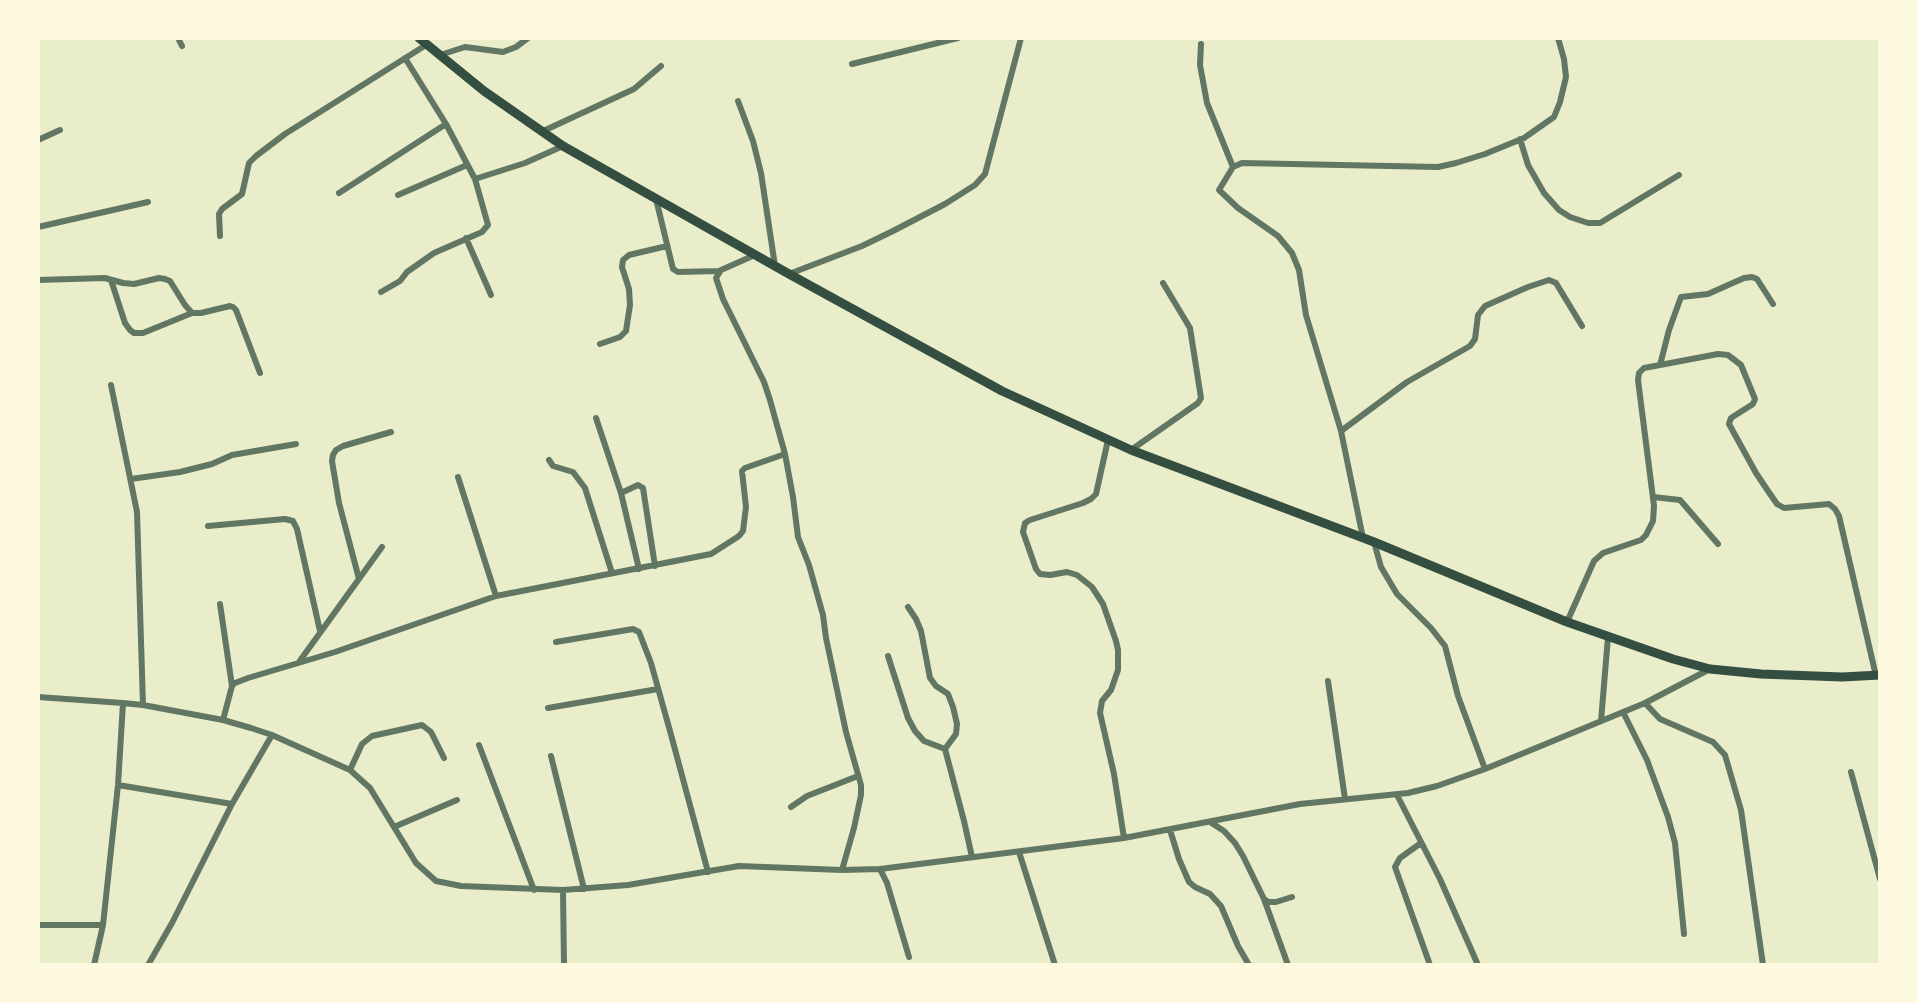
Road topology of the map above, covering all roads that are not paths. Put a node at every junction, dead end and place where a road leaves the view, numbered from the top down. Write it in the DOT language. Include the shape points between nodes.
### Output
graph roads {
  1 [pos="178,38"];
  2 [pos="528,38"];
  3 [pos="958,38"];
  4 [pos="1021,38"];
  5 [pos="1558,38"];
  6 [pos="423,41"];
  7 [pos="1201,44"];
  8 [pos="182,46"];
  9 [pos="440,55"];
  10 [pos="405,58"];
  11 [pos="852,64"];
  12 [pos="661,66"];
  13 [pos="738,101"];
  14 [pos="446,124"];
  15 [pos="60,130"];
  16 [pos="541,132"];
  17 [pos="1520,139"];
  18 [pos="38,140"];
  19 [pos="563,146"];
  20 [pos="467,165"];
  21 [pos="1233,167"];
  22 [pos="1679,175"];
  23 [pos="475,179"];
  24 [pos="339,193"];
  25 [pos="398,195"];
  26 [pos="656,199"];
  27 [pos="148,202"];
  28 [pos="38,227"];
  29 [pos="220,236"];
  30 [pos="466,238"];
  31 [pos="667,246"];
  32 [pos="755,255"];
  33 [pos="775,266"];
  34 [pos="719,271"];
  35 [pos="789,274"];
  36 [pos="38,280"];
  37 [pos="111,280"];
  38 [pos="1163,283"];
  39 [pos="381,292"];
  40 [pos="491,295"];
  41 [pos="1773,304"];
  42 [pos="192,313"];
  43 [pos="1582,326"];
  44 [pos="600,344"];
  45 [pos="1660,365"];
  46 [pos="260,373"];
  47 [pos="111,385"];
  48 [pos="596,418"];
  49 [pos="1341,431"];
  50 [pos="391,432"];
  51 [pos="1108,440"];
  52 [pos="296,444"];
  53 [pos="1131,450"];
  54 [pos="785,454"];
  55 [pos="549,460"];
  56 [pos="458,477"];
  57 [pos="131,479"];
  58 [pos="621,493"];
  59 [pos="1653,497"];
  60 [pos="208,526"];
  61 [pos="1363,538"];
  62 [pos="1374,542"];
  63 [pos="1718,544"];
  64 [pos="382,547"];
  65 [pos="655,566"];
  66 [pos="639,569"];
  67 [pos="612,573"];
  68 [pos="359,579"];
  69 [pos="496,596"];
  70 [pos="220,604"];
  71 [pos="908,607"];
  72 [pos="1567,622"];
  73 [pos="320,631"];
  74 [pos="1608,637"];
  75 [pos="556,642"];
  76 [pos="888,656"];
  77 [pos="299,662"];
  78 [pos="1710,669"];
  79 [pos="1878,675"];
  80 [pos="1328,681"];
  81 [pos="232,686"];
  82 [pos="658,689"];
  83 [pos="38,697"];
  84 [pos="123,703"];
  85 [pos="1645,703"];
  86 [pos="143,705"];
  87 [pos="548,708"];
  88 [pos="1623,712"];
  89 [pos="223,720"];
  90 [pos="1601,721"];
  91 [pos="272,735"];
  92 [pos="479,745"];
  93 [pos="945,749"];
  94 [pos="551,756"];
  95 [pos="444,758"];
  96 [pos="1485,769"];
  97 [pos="350,770"];
  98 [pos="1851,772"];
  99 [pos="858,776"];
  100 [pos="118,785"];
  101 [pos="1397,795"];
  102 [pos="1345,799"];
  103 [pos="457,800"];
  104 [pos="232,804"];
  105 [pos="791,807"];
  106 [pos="1210,822"];
  107 [pos="394,827"];
  108 [pos="1170,830"];
  109 [pos="1124,838"];
  110 [pos="1421,843"];
  111 [pos="1019,852"];
  112 [pos="972,857"];
  113 [pos="880,869"];
  114 [pos="842,870"];
  115 [pos="708,872"];
  116 [pos="1880,879"];
  117 [pos="584,889"];
  118 [pos="534,890"];
  119 [pos="563,890"];
  120 [pos="1292,897"];
  121 [pos="1264,899"];
  122 [pos="38,925"];
  123 [pos="103,925"];
  124 [pos="1684,934"];
  125 [pos="909,957"];
  126 [pos="94,965"];
  127 [pos="148,965"];
  128 [pos="564,965"];
  129 [pos="1055,965"];
  130 [pos="1249,965"];
  131 [pos="1288,965"];
  132 [pos="1430,965"];
  133 [pos="1478,965"];
  134 [pos="1763,965"];
  1 -- 8 [label="street"];
  2 -- 9 [label="street" via="503,52 465,47"];
  3 -- 11 [label="street"];
  4 -- 35 [label="street" via="985,174 975,185 862,246"];
  5 -- 17 [label="street" via="1566,77 1560,102 1554,117"];
  6 -- 9 [label="main road"];
  6 -- 10 [label="street"];
  7 -- 21 [label="street" via="1207,103"];
  9 -- 16 [label="main road"];
  10 -- 14 [label="street"];
  10 -- 29 [label="street" via="256,156 249,163 242,194 219,214"];
  12 -- 16 [label="street" via="634,89"];
  13 -- 33 [label="street" via="761,173"];
  14 -- 20 [label="street"];
  14 -- 24 [label="street"];
  15 -- 18 [label="street"];
  16 -- 19 [label="main road"];
  17 -- 21 [label="street" via="1438,167"];
  17 -- 22 [label="street" via="1544,193 1559,210 1588,223 1600,223"];
  19 -- 23 [label="street"];
  19 -- 26 [label="main road"];
  20 -- 23 [label="street"];
  20 -- 25 [label="street"];
  21 -- 49 [label="street" via="1219,190 1278,236 1296,261 1306,315"];
  23 -- 30 [label="street" via="488,225"];
  26 -- 31 [label="street"];
  26 -- 32 [label="main road"];
  27 -- 28 [label="street"];
  30 -- 39 [label="street" via="434,253"];
  30 -- 40 [label="street"];
  31 -- 34 [label="street" via="675,271"];
  31 -- 44 [label="street" via="623,260 630,305 626,331"];
  32 -- 33 [label="main road"];
  32 -- 34 [label="street"];
  33 -- 35 [label="main road"];
  34 -- 54 [label="street" via="723,299 764,382"];
  35 -- 51 [label="main road" via="1002,391"];
  36 -- 37 [label="street"];
  37 -- 42 [label="street" via="170,281"];
  37 -- 42 [label="street" via="125,323 134,333"];
  38 -- 53 [label="street" via="1190,328 1201,398"];
  41 -- 45 [label="street" via="1752,277 1700,296 1681,297"];
  42 -- 46 [label="street" via="233,307"];
  43 -- 49 [label="street" via="1556,283 1528,287 1485,306 1470,346 1407,382"];
  45 -- 59 [label="street" via="1644,368 1638,376"];
  45 -- 79 [label="street" via="1723,354 1741,365 1755,401 1729,424 1780,507 1829,504 1837,512"];
  47 -- 57 [label="street"];
  48 -- 58 [label="street"];
  49 -- 61 [label="street"];
  50 -- 68 [label="street" via="343,446 333,455"];
  51 -- 53 [label="main road"];
  51 -- 109 [label="street" via="1096,494 1030,520 1023,532 1040,574 1067,572 1092,587 1116,641 1118,670 1100,713"];
  52 -- 57 [label="street"];
  53 -- 61 [label="main road"];
  54 -- 65 [label="street" via="742,471 746,507 739,536 711,554"];
  54 -- 99 [label="street" via="798,537 823,615"];
  55 -- 67 [label="street" via="573,472 585,488"];
  56 -- 69 [label="street"];
  57 -- 86 [label="street" via="138,534"];
  58 -- 65 [label="street" via="638,485 643,488"];
  58 -- 66 [label="street"];
  59 -- 63 [label="street" via="1684,503"];
  59 -- 72 [label="street" via="1654,514 1646,535 1594,561"];
  60 -- 73 [label="street" via="293,521"];
  61 -- 62 [label="main road"];
  62 -- 72 [label="main road"];
  62 -- 96 [label="street" via="1397,594 1445,646"];
  64 -- 68 [label="street"];
  65 -- 66 [label="street"];
  66 -- 67 [label="street"];
  67 -- 69 [label="street"];
  68 -- 73 [label="street"];
  69 -- 77 [label="street"];
  70 -- 81 [label="street"];
  71 -- 93 [label="street" via="921,631 930,678 953,707 956,734"];
  72 -- 74 [label="main road"];
  73 -- 77 [label="street"];
  74 -- 78 [label="main road"];
  74 -- 90 [label="street"];
  75 -- 82 [label="street" via="637,630"];
  76 -- 93 [label="street" via="915,731"];
  77 -- 81 [label="street"];
  78 -- 79 [label="main road"];
  78 -- 85 [label="street"];
  80 -- 102 [label="street"];
  81 -- 89 [label="street"];
  82 -- 87 [label="street"];
  82 -- 115 [label="street"];
  83 -- 84 [label="street"];
  84 -- 86 [label="street"];
  84 -- 100 [label="street"];
  85 -- 88 [label="street"];
  85 -- 134 [label="street" via="1660,719 1713,742 1725,755 1741,810"];
  86 -- 89 [label="street"];
  88 -- 90 [label="street"];
  88 -- 124 [label="street" via="1668,817"];
  89 -- 91 [label="street"];
  90 -- 96 [label="street"];
  91 -- 97 [label="street"];
  91 -- 104 [label="street"];
  92 -- 118 [label="street"];
  93 -- 112 [label="street"];
  94 -- 117 [label="street"];
  95 -- 97 [label="street" via="422,725 372,736 362,744"];
  96 -- 101 [label="street"];
  97 -- 107 [label="street" via="370,788"];
  98 -- 116 [label="street"];
  99 -- 105 [label="street"];
  99 -- 114 [label="street" via="861,795"];
  100 -- 104 [label="street"];
  100 -- 123 [label="street"];
  101 -- 102 [label="street"];
  101 -- 110 [label="street"];
  102 -- 106 [label="street"];
  103 -- 107 [label="street"];
  104 -- 127 [label="street"];
  106 -- 108 [label="street"];
  106 -- 121 [label="street" via="1235,843"];
  107 -- 118 [label="street" via="416,863 436,881"];
  108 -- 109 [label="street"];
  108 -- 130 [label="street" via="1189,882 1221,906"];
  109 -- 111 [label="street"];
  110 -- 132 [label="street" via="1395,867"];
  110 -- 133 [label="street"];
  111 -- 112 [label="street"];
  111 -- 129 [label="street"];
  112 -- 113 [label="street"];
  113 -- 114 [label="street"];
  113 -- 125 [label="street"];
  114 -- 115 [label="street" via="739,866"];
  115 -- 117 [label="street"];
  117 -- 119 [label="street"];
  118 -- 119 [label="street"];
  119 -- 128 [label="street"];
  120 -- 121 [label="street"];
  121 -- 131 [label="street"];
  122 -- 123 [label="street"];
  123 -- 126 [label="street"];
}
